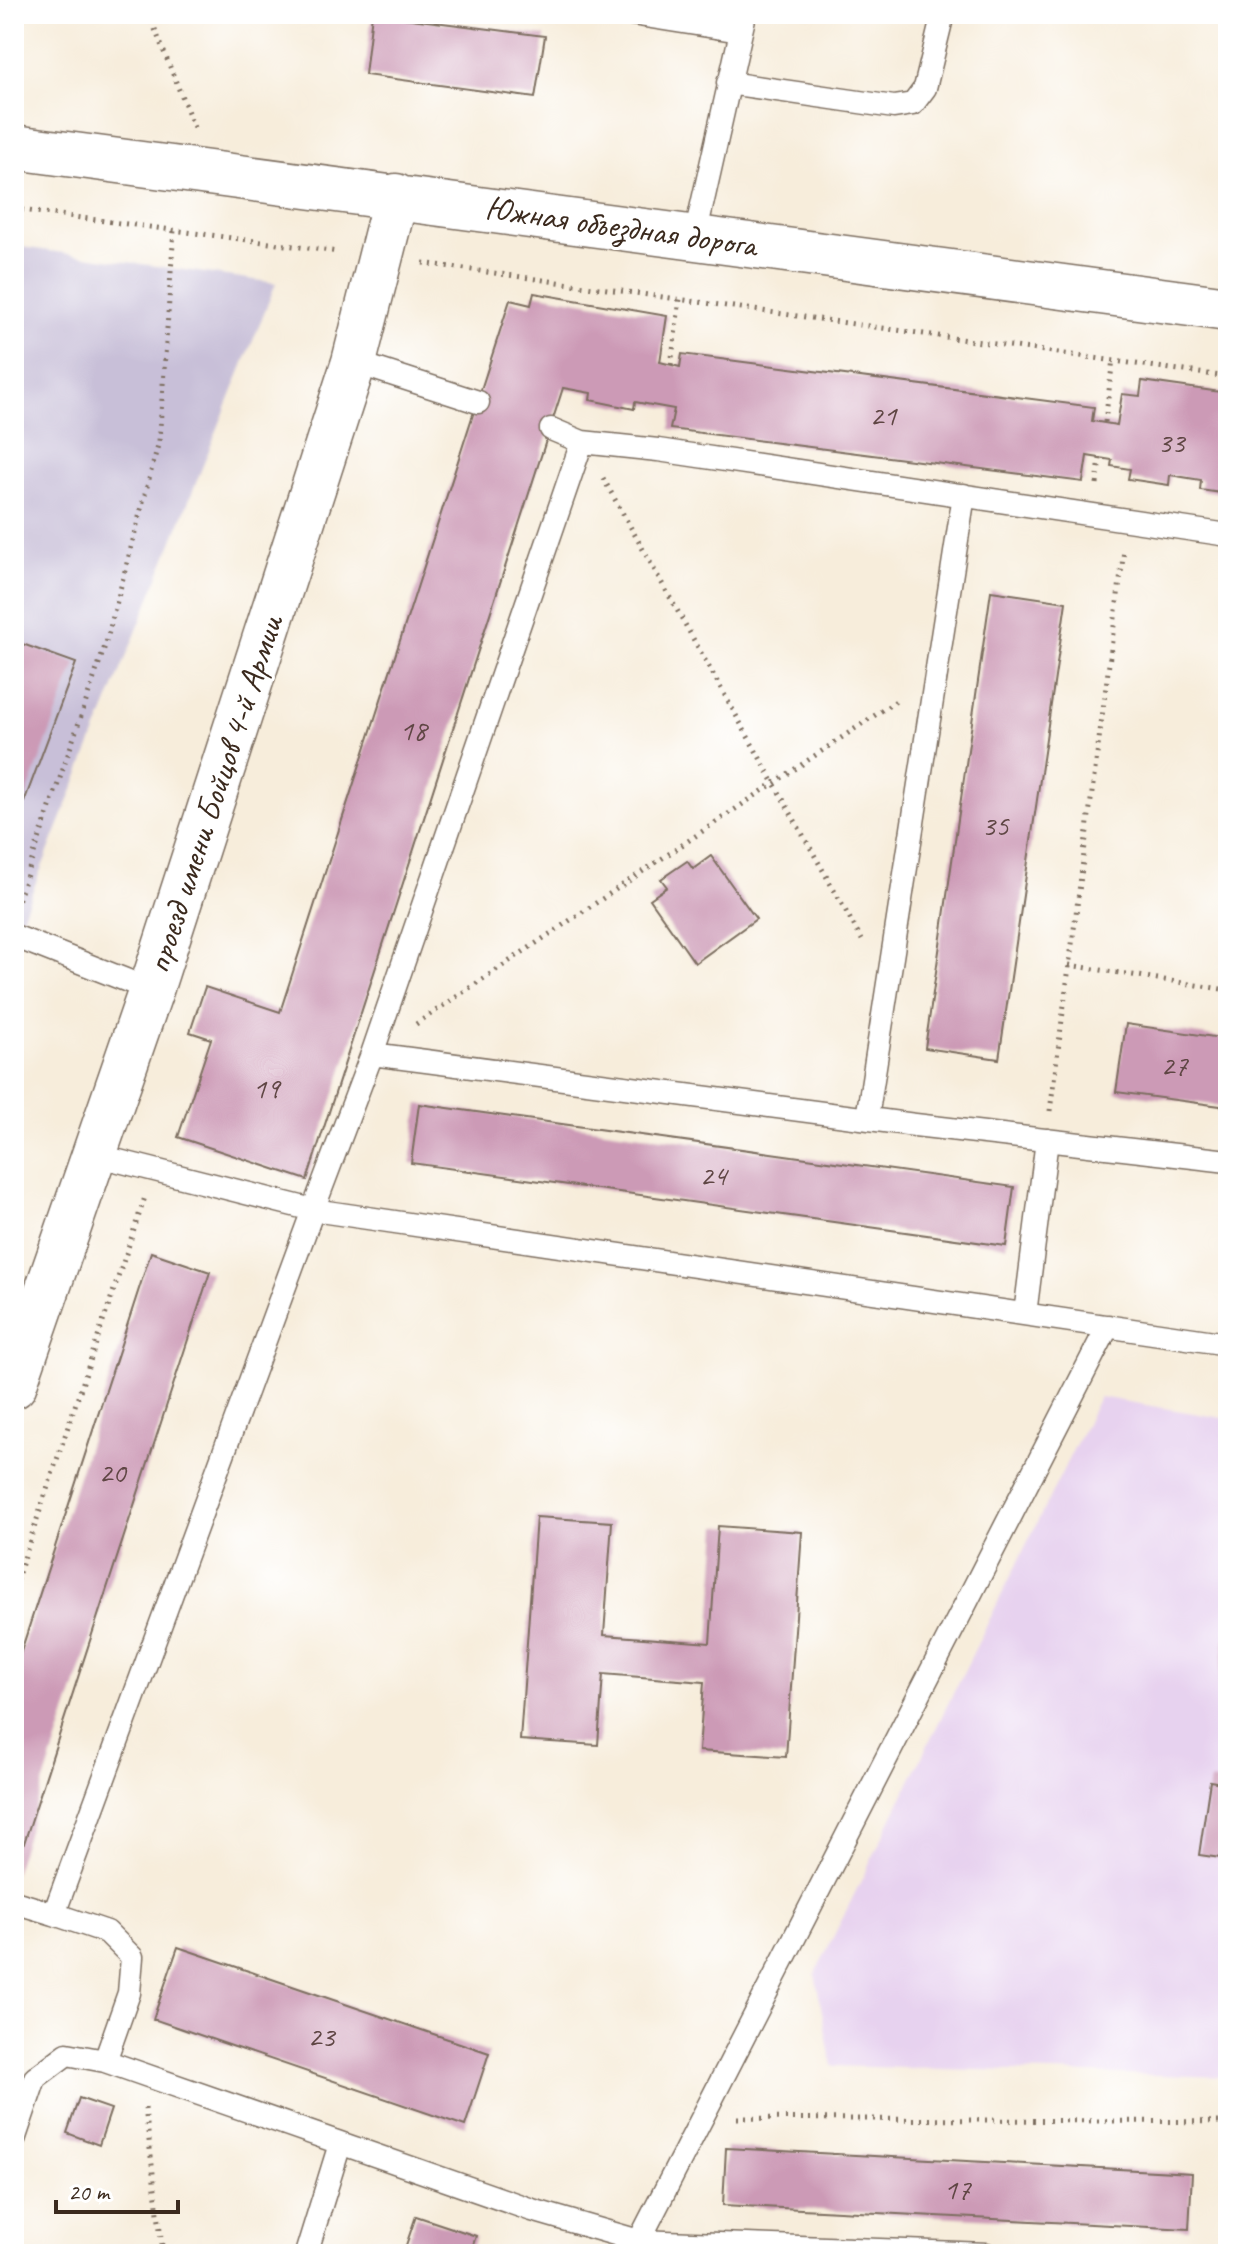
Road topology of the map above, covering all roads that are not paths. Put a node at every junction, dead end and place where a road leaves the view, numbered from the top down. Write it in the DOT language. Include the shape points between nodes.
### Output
graph roads {
  1 [pos="632,14"];
  2 [pos="943,14"];
  3 [pos="742,23"];
  4 [pos="728,83"];
  5 [pos="14,147"];
  6 [pos="396,196"];
  7 [pos="695,236"];
  8 [pos="1228,309"];
  9 [pos="354,362"];
  10 [pos="478,402"];
  11 [pos="551,429"];
  12 [pos="582,442"];
  13 [pos="964,495"];
  14 [pos="1228,535"];
  15 [pos="14,936"];
  16 [pos="151,990"];
  17 [pos="372,1054"];
  18 [pos="867,1118"];
  19 [pos="1047,1140"];
  20 [pos="95,1155"];
  21 [pos="1228,1161"];
  22 [pos="313,1210"];
  23 [pos="1025,1314"];
  24 [pos="1108,1326"];
  25 [pos="22,1340"];
  26 [pos="1228,1344"];
  27 [pos="14,1386"];
  28 [pos="14,1902"];
  29 [pos="54,1914"];
  30 [pos="105,2061"];
  31 [pos="14,2140"];
  32 [pos="340,2144"];
  33 [pos="639,2241"];
  34 [pos="802,2250"];
  35 [pos="306,2254"];
  36 [pos="986,2254"];
  1 -- 3 [label="lane"];
  2 -- 4 [label="lane" via="925,88 913,104 894,107"];
  3 -- 4 [label="lane"];
  4 -- 7 [label="lane"];
  5 -- 6 [label="street, Южная объездная дорога"];
  6 -- 7 [label="street, Южная объездная дорога"];
  6 -- 9 [label="street, проезд имени Бойцов 4-й Армии"];
  7 -- 8 [label="street, Южная объездная дорога"];
  9 -- 10 [label="lane"];
  9 -- 16 [label="street, проезд имени Бойцов 4-й Армии"];
  11 -- 12 [label="lane"];
  12 -- 13 [label="lane"];
  12 -- 17 [label="lane"];
  13 -- 14 [label="lane"];
  13 -- 18 [label="lane"];
  15 -- 16 [label="lane"];
  16 -- 20 [label="street, проезд имени Бойцов 4-й Армии"];
  17 -- 18 [label="lane"];
  17 -- 22 [label="lane"];
  18 -- 19 [label="lane"];
  19 -- 21 [label="lane"];
  19 -- 23 [label="lane"];
  20 -- 22 [label="lane"];
  20 -- 25 [label="street, проезд имени Бойцов 4-й Армии"];
  22 -- 23 [label="lane"];
  22 -- 29 [label="lane"];
  23 -- 24 [label="lane"];
  24 -- 26 [label="lane"];
  24 -- 33 [label="lane"];
  25 -- 27 [label="street, проезд имени Бойцов 4-й Армии"];
  28 -- 29 [label="lane"];
  29 -- 30 [label="lane" via="107,1932 132,1957 129,1993"];
  30 -- 31 [label="lane" via="67,2054 35,2078"];
  30 -- 32 [label="lane"];
  32 -- 33 [label="lane"];
  32 -- 35 [label="lane"];
  33 -- 34 [label="lane"];
  34 -- 36 [label="lane"];
}
